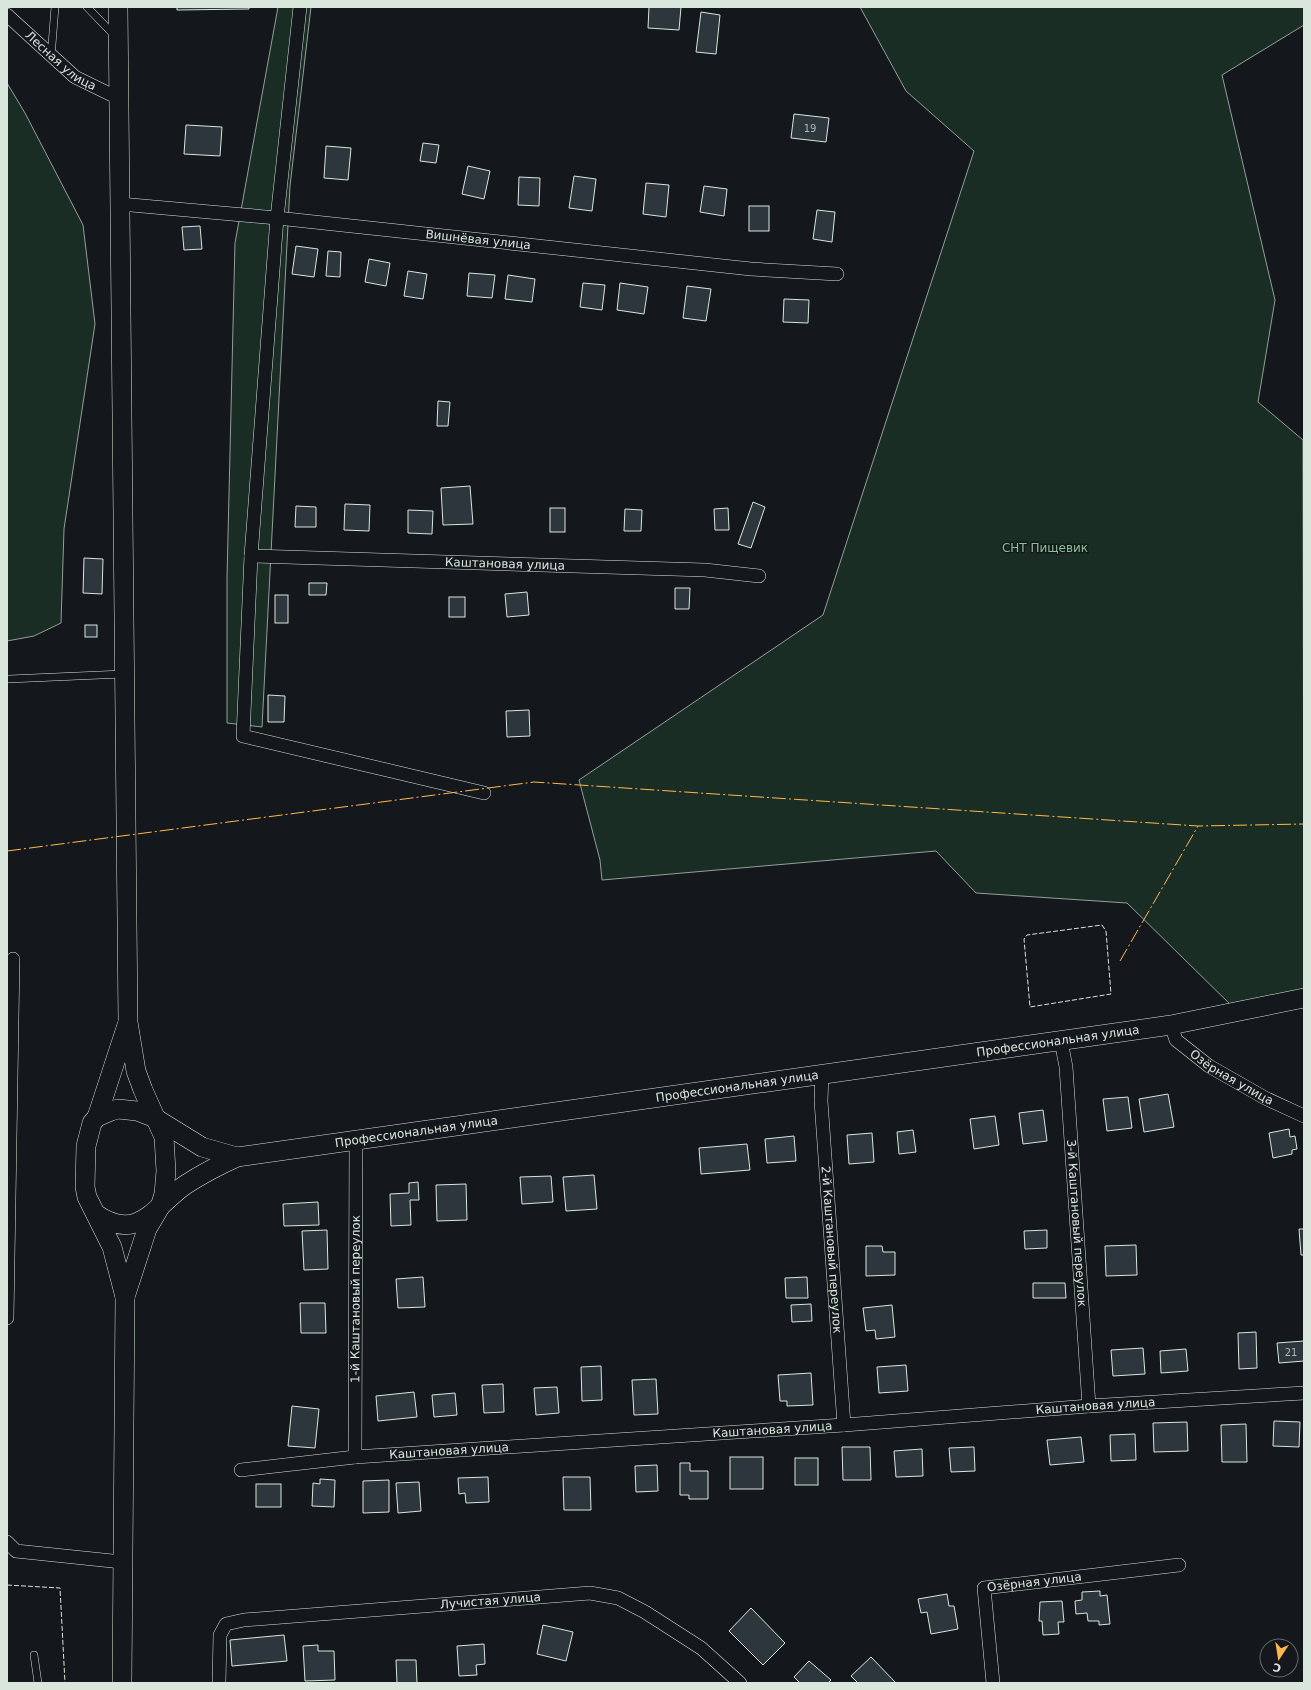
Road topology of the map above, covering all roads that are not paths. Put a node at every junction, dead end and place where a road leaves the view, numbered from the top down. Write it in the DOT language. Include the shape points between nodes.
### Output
graph roads {
  1 [pos="55,7"];
  2 [pos="87,7"];
  3 [pos="118,7"];
  4 [pos="300,7"];
  5 [pos="7,15"];
  6 [pos="119,40"];
  7 [pos="51,57"];
  8 [pos="120,99"];
  9 [pos="120,204"];
  10 [pos="277,218"];
  11 [pos="837,274"];
  12 [pos="251,556"];
  13 [pos="759,576"];
  14 [pos="126,674"];
  15 [pos="9,679"];
  16 [pos="484,793"];
  17 [pos="13,958"];
  18 [pos="1304,998"];
  19 [pos="128,1022"];
  20 [pos="1171,1025"];
  21 [pos="1061,1041"];
  22 [pos="822,1073"];
  23 [pos="1304,1116"];
  24 [pos="97,1117"];
  25 [pos="155,1118"];
  26 [pos="356,1141"];
  27 [pos="237,1157"];
  28 [pos="160,1208"];
  29 [pos="96,1214"];
  30 [pos="125,1297"];
  31 [pos="7,1318"];
  32 [pos="1304,1393"];
  33 [pos="1089,1406"];
  34 [pos="844,1425"];
  35 [pos="355,1457"];
  36 [pos="241,1470"];
  37 [pos="7,1542"];
  38 [pos="122,1562"];
  39 [pos="1179,1565"];
  40 [pos="34,1655"];
  41 [pos="38,1683"];
  42 [pos="122,1683"];
  43 [pos="219,1683"];
  44 [pos="740,1683"];
  45 [pos="993,1683"];
  1 -- 7 [label="lane"];
  2 -- 6 [label="lane"];
  3 -- 6 [label="main road"];
  4 -- 10 [label="street"];
  5 -- 7 [label="street, Лесная улица"];
  6 -- 8 [label="main road"];
  7 -- 8 [label="street, Лесная улица" via="75,77"];
  8 -- 9 [label="main road"];
  9 -- 10 [label="street, Вишнёвая улица"];
  9 -- 14 [label="main road"];
  10 -- 11 [label="street, Вишнёвая улица" via="751,269"];
  10 -- 12 [label="street"];
  12 -- 13 [label="street, Каштановая улица" via="705,570"];
  12 -- 16 [label="street" via="243,736"];
  14 -- 15 [label="lane"];
  14 -- 19 [label="main road"];
  17 -- 31 [label="street"];
  18 -- 20 [label="main road, Профессиональная улица"];
  19 -- 24 [label="main road"];
  19 -- 25 [label="main road" via="136,1071"];
  20 -- 21 [label="main road, Профессиональная улица"];
  20 -- 23 [label="street, Озёрная улица" via="1176,1040 1208,1066 1265,1098"];
  21 -- 22 [label="main road, Профессиональная улица"];
  21 -- 33 [label="street, 3-й Каштановый переулок" via="1066,1067"];
  22 -- 26 [label="main road, Профессиональная улица"];
  22 -- 34 [label="street, 2-й Каштановый переулок" via="821,1101"];
  24 -- 25 [label="main road" via="118,1109 137,1111"];
  24 -- 29 [label="main road" via="87,1138 85,1165 87,1197"];
  25 -- 27 [label="main road" via="202,1148"];
  25 -- 28 [label="main road" via="161,1128 165,1147 165,1183"];
  26 -- 27 [label="main road, Профессиональная улица"];
  26 -- 35 [label="street, 1-й Каштановый переулок"];
  27 -- 28 [label="main road" via="207,1171 184,1186"];
  28 -- 29 [label="main road" via="132,1225 116,1224"];
  28 -- 30 [label="main road" via="147,1229"];
  29 -- 30 [label="main road" via="112,1247"];
  30 -- 38 [label="main road"];
  32 -- 33 [label="street, Каштановая улица"];
  33 -- 34 [label="street, Каштановая улица"];
  34 -- 35 [label="street, Каштановая улица"];
  35 -- 36 [label="street, Каштановая улица"];
  37 -- 38 [label="street" via="16,1551"];
  38 -- 42 [label="main road"];
  39 -- 45 [label="street, Озёрная улица" via="984,1588"];
  40 -- 41 [label="lane"];
  43 -- 44 [label="street, Лучистая улица" via="220,1635 226,1624 244,1620 590,1593 618,1598 645,1612 701,1648"];
}
